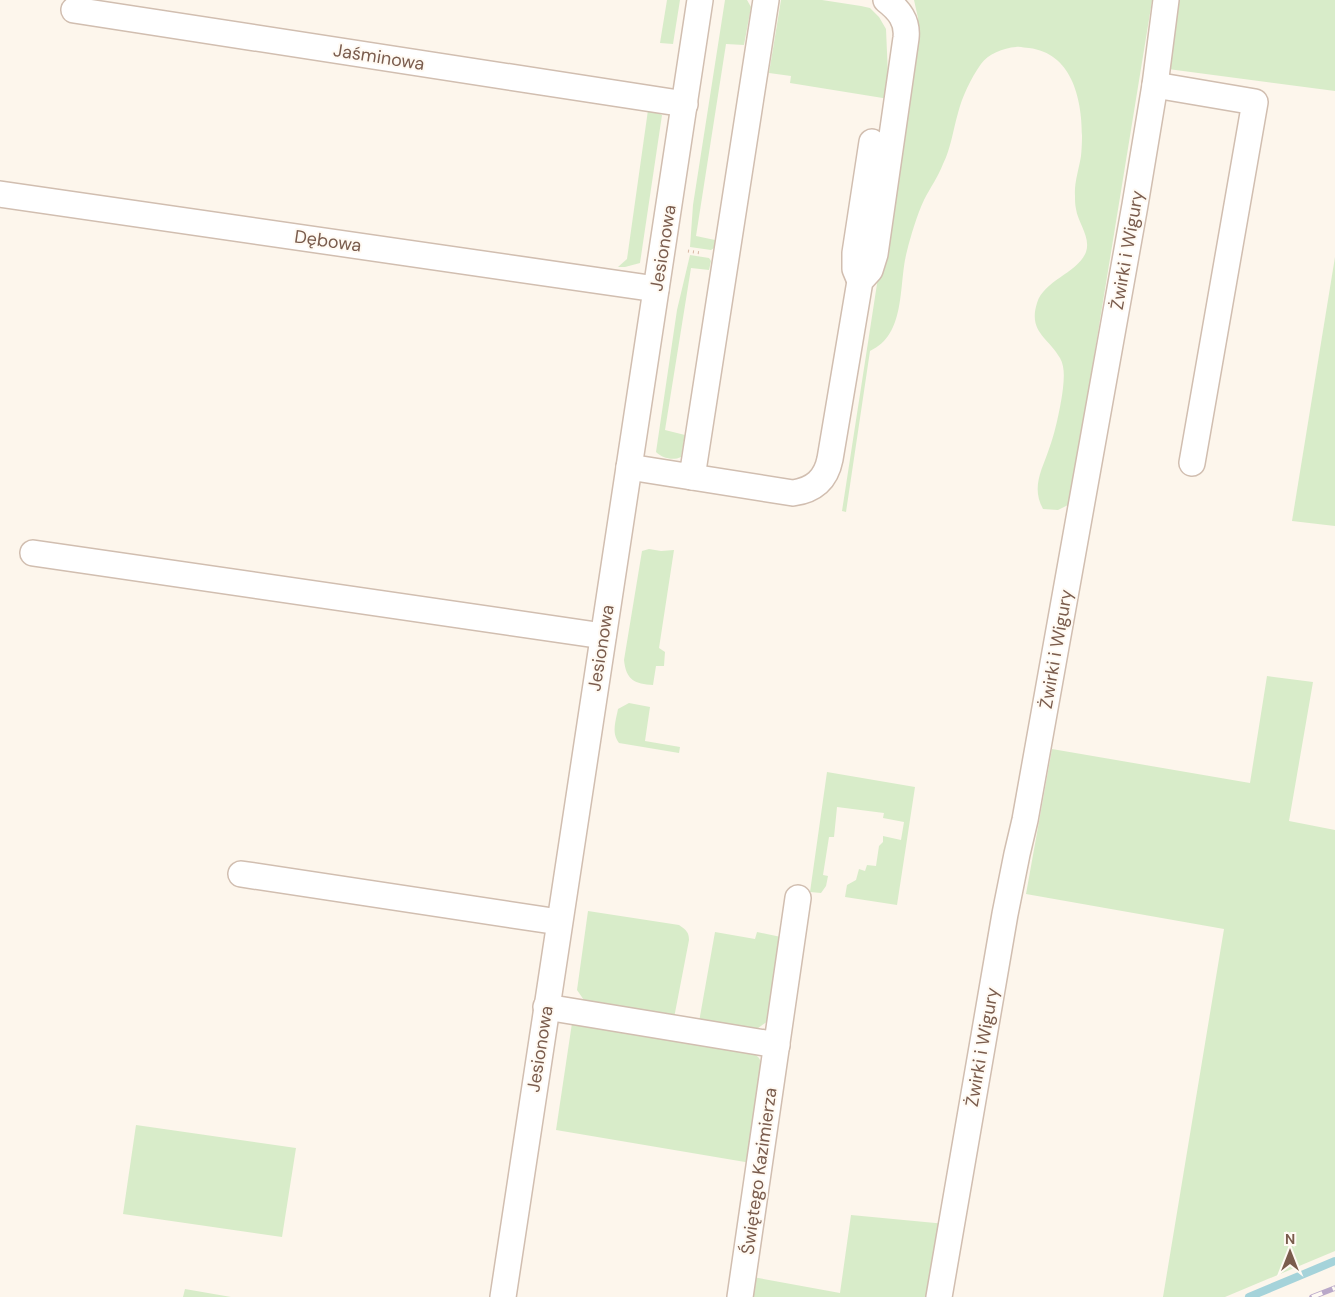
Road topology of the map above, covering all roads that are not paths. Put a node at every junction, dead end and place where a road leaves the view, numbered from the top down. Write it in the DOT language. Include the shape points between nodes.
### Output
graph roads {
  1 [pos="700,0"];
  2 [pos="766,0"];
  3 [pos="886,0"];
  4 [pos="1166,0"];
  5 [pos="74,10"];
  6 [pos="1155,85"];
  7 [pos="684,104"];
  8 [pos="872,142"];
  9 [pos="0,194"];
  10 [pos="860,281"];
  11 [pos="656,290"];
  12 [pos="1192,463"];
  13 [pos="629,467"];
  14 [pos="692,477"];
  15 [pos="33,553"];
  16 [pos="603,636"];
  17 [pos="241,874"];
  18 [pos="798,898"];
  19 [pos="559,922"];
  20 [pos="546,1007"];
  21 [pos="777,1045"];
  22 [pos="503,1297"];
  23 [pos="740,1297"];
  24 [pos="940,1297"];
  1 -- 7 [label="street, Jesionowa"];
  2 -- 14 [label="street"];
  3 -- 10 [label="street" via="902,14 907,34 875,254 870,270"];
  4 -- 6 [label="street, Żwirki i Wigury"];
  5 -- 7 [label="street, Jaśminowa"];
  6 -- 12 [label="street" via="1255,102"];
  6 -- 24 [label="street, Żwirki i Wigury" via="1025,820 1016,854"];
  7 -- 11 [label="street, Jesionowa"];
  8 -- 10 [label="street" via="855,253"];
  9 -- 11 [label="street, Dębowa"];
  10 -- 14 [label="street" via="826,474 808,489 793,493"];
  11 -- 13 [label="street, Jesionowa"];
  13 -- 14 [label="street"];
  13 -- 16 [label="street, Jesionowa"];
  15 -- 16 [label="street"];
  16 -- 19 [label="street, Jesionowa"];
  17 -- 19 [label="street"];
  18 -- 21 [label="street, Świętego Kazimierza"];
  19 -- 20 [label="street, Jesionowa"];
  20 -- 21 [label="street"];
  20 -- 22 [label="street, Jesionowa"];
  21 -- 23 [label="street, Świętego Kazimierza"];
}
